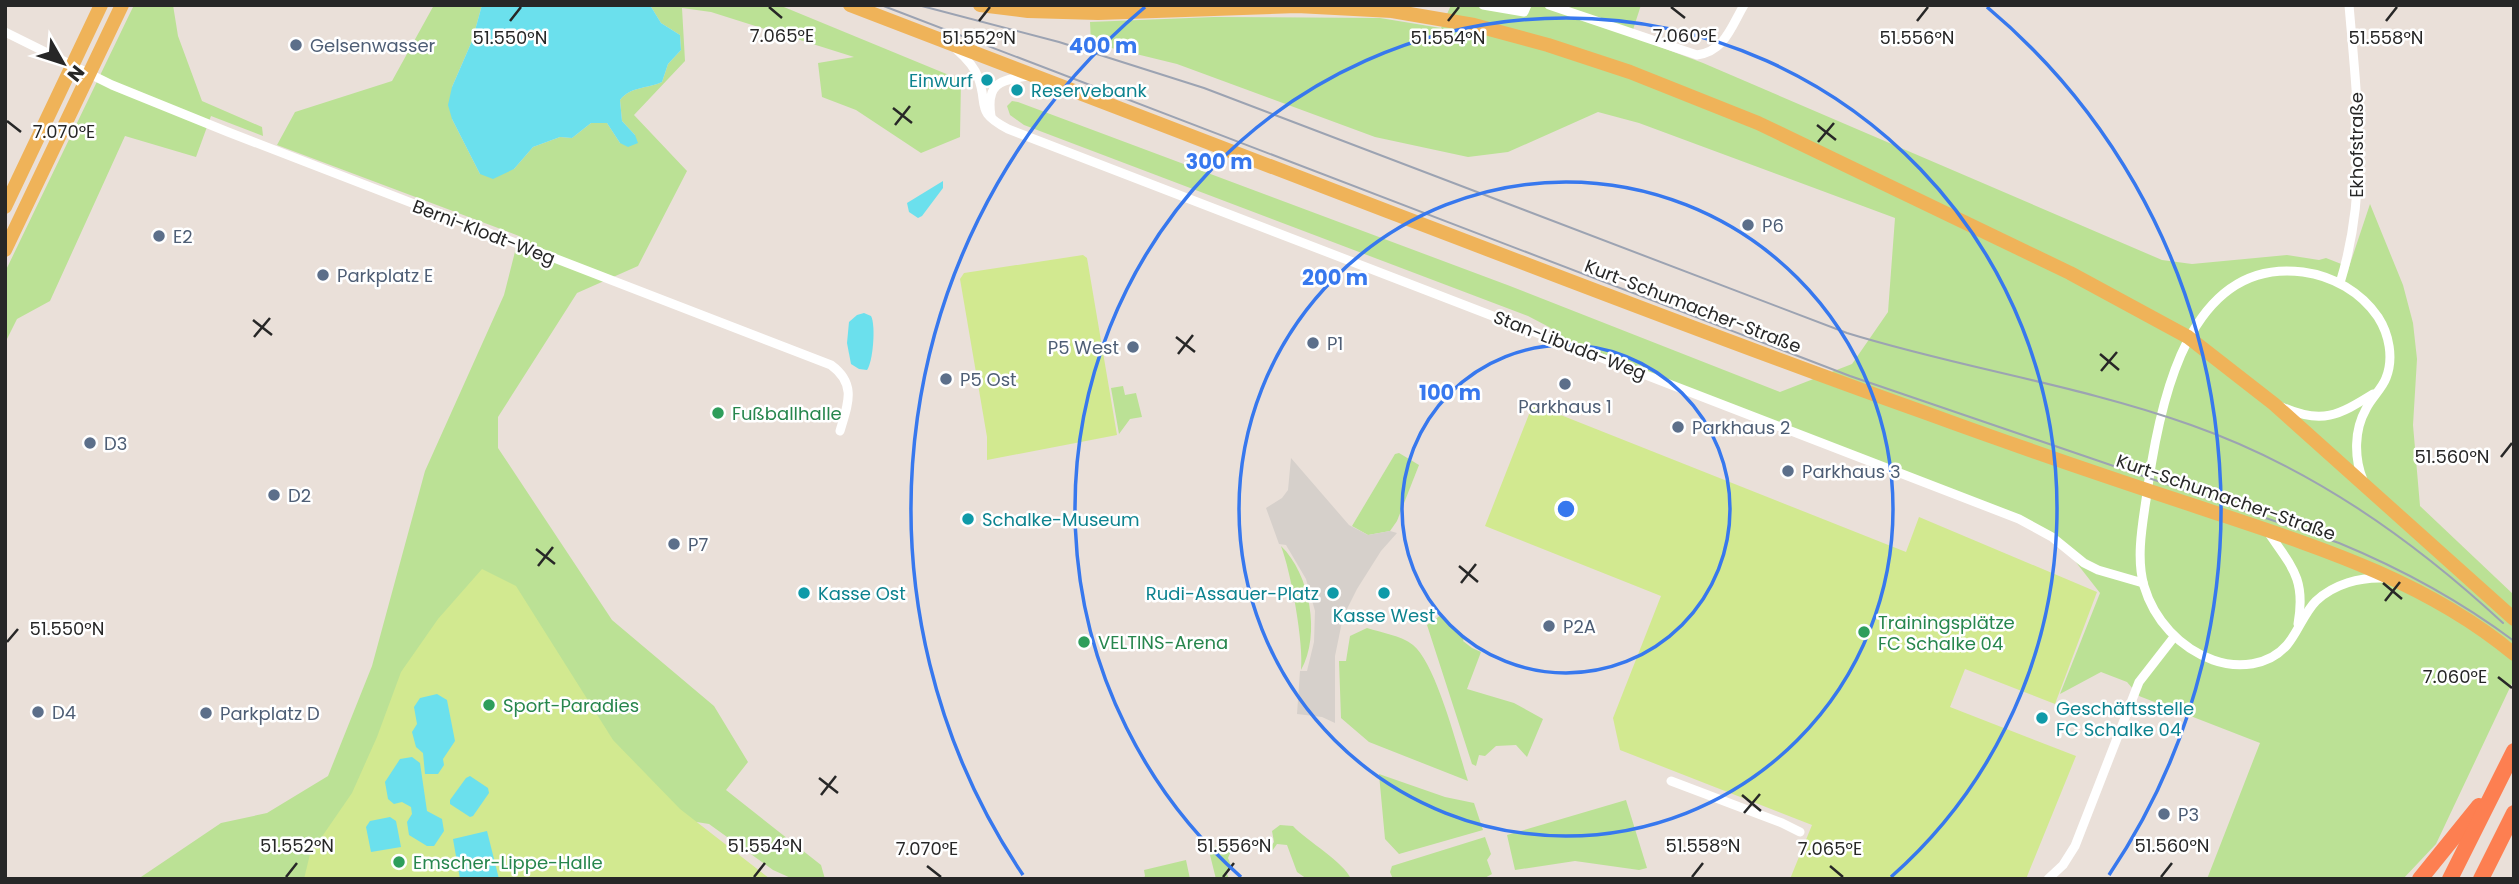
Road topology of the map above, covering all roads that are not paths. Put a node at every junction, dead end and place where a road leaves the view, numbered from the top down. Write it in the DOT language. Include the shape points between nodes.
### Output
graph roads {
  1 [pos="101,5"];
  2 [pos="122,5"];
  3 [pos="850,5"];
  4 [pos="980,5"];
  5 [pos="1483,5"];
  6 [pos="1527,5"];
  7 [pos="1549,5"];
  8 [pos="1744,5"];
  9 [pos="2349,5"];
  10 [pos="5,32"];
  11 [pos="951,44"];
  12 [pos="72,66"];
  13 [pos="90,74"];
  14 [pos="1036,75"];
  15 [pos="991,118"];
  16 [pos="5,207"];
  17 [pos="5,250"];
  18 [pos="2340,283"];
  19 [pos="2377,391"];
  20 [pos="2274,404"];
  21 [pos="840,431"];
  22 [pos="2365,487"];
  23 [pos="2266,530"];
  24 [pos="2393,579"];
  25 [pos="2143,583"];
  26 [pos="2514,620"];
  27 [pos="2297,629"];
  28 [pos="2174,637"];
  29 [pos="2508,649"];
  30 [pos="2514,751"];
  31 [pos="1671,781"];
  32 [pos="2498,782"];
  33 [pos="2514,813"];
  34 [pos="1800,832"];
  35 [pos="2048,879"];
  36 [pos="2420,879"];
  37 [pos="2449,879"];
  38 [pos="2481,879"];
  1 -- 12 [label="main road"];
  2 -- 13 [label="main road"];
  3 -- 11 [label="main road, Kurt-Schumacher-Straße"];
  4 -- 20 [label="main road" via="1098,13 1297,6 1392,11 1474,25 1602,62 1758,123 2070,273 2211,354"];
  5 -- 6 [label="street" via="1524,12"];
  7 -- 8 [label="street" via="1697,55 1712,53 1721,44"];
  9 -- 18 [label="street, Ekhofstraße" via="2359,191 2350,252"];
  10 -- 12 [label="street, Berni-Klodt-Weg"];
  11 -- 14 [label="main road, Kurt-Schumacher-Straße"];
  11 -- 15 [label="street" via="975,70 984,111"];
  12 -- 13 [label="street, Berni-Klodt-Weg"];
  12 -- 16 [label="main road"];
  13 -- 17 [label="main road"];
  13 -- 21 [label="street, Berni-Klodt-Weg" via="412,205 831,365 848,390"];
  14 -- 15 [label="street" via="1001,81 990,95"];
  14 -- 23 [label="main road, Kurt-Schumacher-Straße" via="1659,315"];
  15 -- 25 [label="street, Stan-Libuda-Weg" via="1019,133 2019,519 2052,537 2084,563"];
  18 -- 19 [label="street" via="2363,299 2388,338 2390,360"];
  18 -- 25 [label="street" via="2290,270 2246,279 2226,291 2190,335 2159,420 2143,522"];
  19 -- 20 [label="street" via="2334,416 2290,411"];
  19 -- 22 [label="street" via="2357,430"];
  20 -- 22 [label="main road"];
  22 -- 26 [label="main road"];
  23 -- 24 [label="main road, Kurt-Schumacher-Straße"];
  23 -- 27 [label="street" via="2296,573 2301,592"];
  24 -- 27 [label="street" via="2365,579 2330,591 2315,602"];
  24 -- 29 [label="main road, Kurt-Schumacher-Straße" via="2436,601"];
  25 -- 28 [label="street" via="2157,615"];
  27 -- 28 [label="street" via="2286,646 2253,664 2215,661"];
  28 -- 35 [label="street" via="2138,682 2075,846"];
  30 -- 32 [label="highway"];
  31 -- 34 [label="street"];
  32 -- 36 [label="highway"];
  32 -- 37 [label="highway"];
  33 -- 38 [label="highway"];
}
